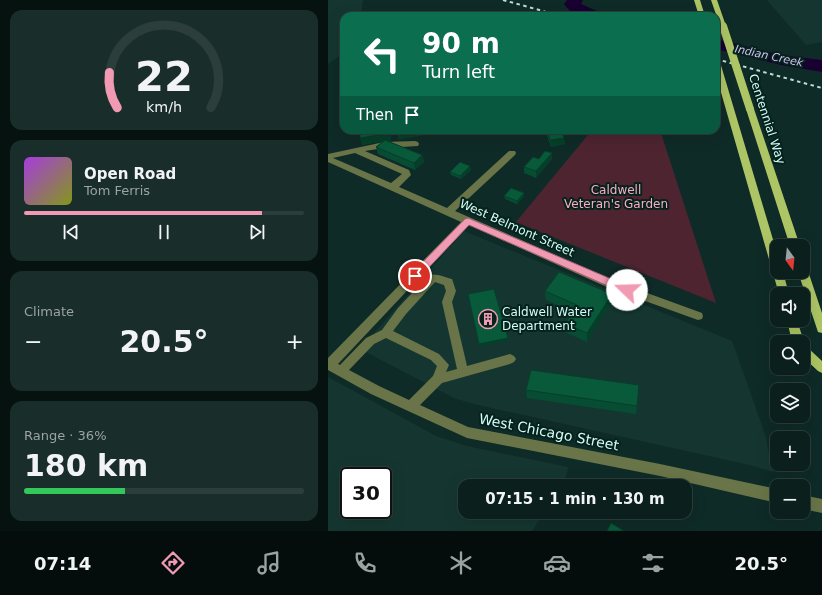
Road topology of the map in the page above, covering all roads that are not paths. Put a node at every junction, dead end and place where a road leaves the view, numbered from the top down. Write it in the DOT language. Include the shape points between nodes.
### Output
graph roads {
  1 [pos="697,0"];
  2 [pos="714,0"];
  3 [pos="701,12"];
  4 [pos="718,12"];
  5 [pos="720,17"];
  6 [pos="720,76"];
  7 [pos="415,144"];
  8 [pos="355,150"];
  9 [pos="512,153"];
  10 [pos="328,158"];
  11 [pos="393,187"];
  12 [pos="449,212"];
  13 [pos="468,221"];
  14 [pos="793,239"];
  15 [pos="770,247"];
  16 [pos="806,279"];
  17 [pos="698,316"];
  18 [pos="822,329"];
  19 [pos="386,333"];
  20 [pos="810,357"];
  21 [pos="510,359"];
  22 [pos="329,364"];
  23 [pos="822,368"];
  24 [pos="341,371"];
  25 [pos="464,372"];
  26 [pos="438,379"];
  27 [pos="411,406"];
  28 [pos="770,494"];
  29 [pos="810,503"];
  30 [pos="822,506"];
  1 -- 3 [label="main road"];
  2 -- 4 [label="main road, Centennial Way, bridge"];
  5 -- 14 [label="main road, Centennial Way, bridge"];
  6 -- 15 [label="main road"];
  7 -- 8 [label="street"];
  8 -- 10 [label="street"];
  8 -- 11 [label="street" via="406,172 407,175"];
  9 -- 12 [label="street"];
  10 -- 11 [label="street, West Belmont Street"];
  11 -- 12 [label="street, West Belmont Street"];
  12 -- 13 [label="street, West Belmont Street"];
  13 -- 17 [label="street, West Belmont Street" via="613,285"];
  13 -- 22 [label="street"];
  16 -- 18 [label="main road"];
  19 -- 24 [label="street" via="370,341"];
  19 -- 25 [label="street" via="402,311 433,278 448,282 452,292 447,302"];
  19 -- 26 [label="street" via="435,357 443,364"];
  20 -- 23 [label="main road"];
  21 -- 25 [label="street"];
  22 -- 24 [label="street, West Chicago Street"];
  24 -- 27 [label="street, West Chicago Street"];
  25 -- 26 [label="street"];
  26 -- 27 [label="street"];
  27 -- 28 [label="street, West Chicago Street" via="467,432"];
  29 -- 30 [label="street"];
}
